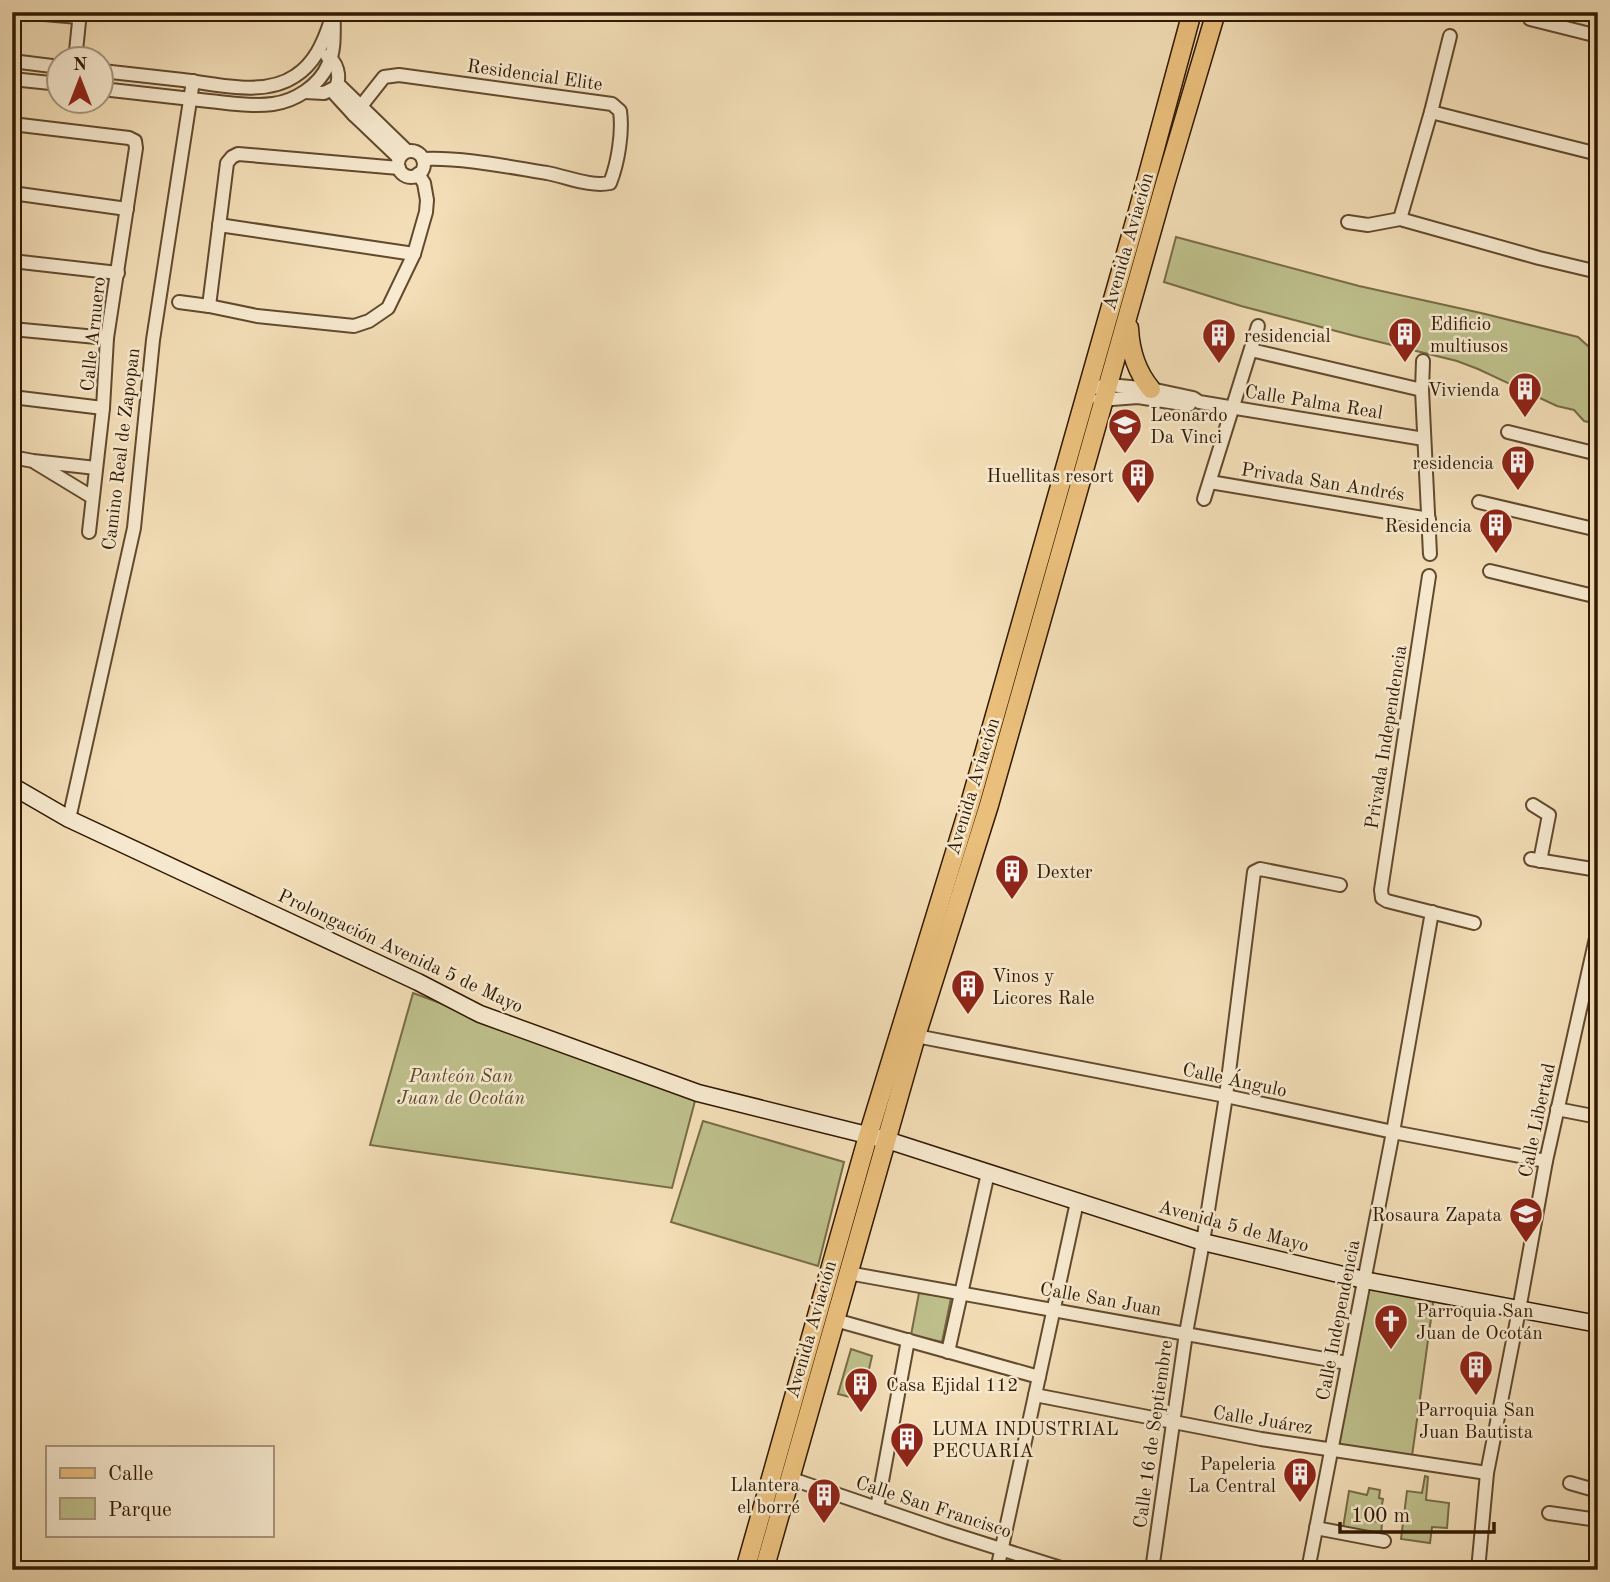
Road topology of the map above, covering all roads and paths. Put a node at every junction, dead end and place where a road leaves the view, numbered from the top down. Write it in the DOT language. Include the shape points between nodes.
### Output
graph roads {
  1 [pos="20,12"];
  2 [pos="333,12"];
  3 [pos="1192,12"];
  4 [pos="1216,12"];
  5 [pos="80,15"];
  6 [pos="1530,19"];
  7 [pos="1450,36"];
  8 [pos="1598,36"];
  9 [pos="77,46"];
  10 [pos="318,53"];
  11 [pos="331,58"];
  12 [pos="12,61"];
  13 [pos="46,65"];
  14 [pos="116,73"];
  15 [pos="12,79"];
  16 [pos="193,82"];
  17 [pos="46,83"];
  18 [pos="335,87"];
  19 [pos="116,91"];
  20 [pos="304,92"];
  21 [pos="191,99"];
  22 [pos="357,110"];
  23 [pos="1431,112"];
  24 [pos="12,124"];
  25 [pos="1598,154"];
  26 [pos="401,159"];
  27 [pos="423,159"];
  28 [pos="418,174"];
  29 [pos="12,193"];
  30 [pos="127,209"];
  31 [pos="1400,219"];
  32 [pos="1348,222"];
  33 [pos="219,225"];
  34 [pos="414,254"];
  35 [pos="12,261"];
  36 [pos="1598,272"];
  37 [pos="118,273"];
  38 [pos="179,302"];
  39 [pos="209,306"];
  40 [pos="1128,313"];
  41 [pos="1258,326"];
  42 [pos="12,329"];
  43 [pos="107,338"];
  44 [pos="1251,349"];
  45 [pos="1423,361"];
  46 [pos="1422,390"];
  47 [pos="1106,392"];
  48 [pos="1150,394"];
  49 [pos="1085,396"];
  50 [pos="12,397"];
  51 [pos="103,408"];
  52 [pos="1232,408"];
  53 [pos="1508,432"];
  54 [pos="1424,439"];
  55 [pos="1598,454"];
  56 [pos="12,457"];
  57 [pos="33,461"];
  58 [pos="96,468"];
  59 [pos="1210,482"];
  60 [pos="92,497"];
  61 [pos="1204,499"];
  62 [pos="1479,502"];
  63 [pos="1429,519"];
  64 [pos="1598,530"];
  65 [pos="89,532"];
  66 [pos="1430,554"];
  67 [pos="1490,570"];
  68 [pos="1429,576"];
  69 [pos="1598,597"];
  70 [pos="12,786"];
  71 [pos="971,800"];
  72 [pos="989,805"];
  73 [pos="1533,805"];
  74 [pos="69,819"];
  75 [pos="1598,870"];
  76 [pos="1340,885"];
  77 [pos="1432,912"];
  78 [pos="1475,923"];
  79 [pos="1598,929"];
  80 [pos="916,1036"];
  81 [pos="1226,1096"];
  82 [pos="1557,1109"];
  83 [pos="1598,1117"];
  84 [pos="1393,1132"];
  85 [pos="868,1136"];
  86 [pos="887,1140"];
  87 [pos="1546,1161"];
  88 [pos="988,1173"];
  89 [pos="1077,1202"];
  90 [pos="1203,1242"];
  91 [pos="848,1273"];
  92 [pos="1364,1280"];
  93 [pos="961,1293"];
  94 [pos="1053,1310"];
  95 [pos="1520,1310"];
  96 [pos="835,1320"];
  97 [pos="1598,1324"];
  98 [pos="1186,1333"];
  99 [pos="908,1340"];
  100 [pos="948,1352"];
  101 [pos="1348,1363"];
  102 [pos="1039,1377"];
  103 [pos="1035,1395"];
  104 [pos="1174,1423"];
  105 [pos="1331,1448"];
  106 [pos="1487,1473"];
  107 [pos="789,1478"];
  108 [pos="1570,1483"];
  109 [pos="1598,1491"];
  110 [pos="877,1508"];
  111 [pos="1549,1513"];
  112 [pos="1598,1520"];
  113 [pos="1316,1528"];
  114 [pos="1384,1541"];
  115 [pos="1001,1549"];
  116 [pos="745,1570"];
  117 [pos="764,1570"];
  118 [pos="997,1570"];
  119 [pos="1067,1570"];
  120 [pos="1152,1570"];
  121 [pos="1308,1570"];
  122 [pos="1478,1570"];
  1 -- 5 [label="street"];
  2 -- 10 [label="street"];
  2 -- 11 [label="street"];
  3 -- 49 [label="main road, Avenida Aviación"];
  4 -- 40 [label="main road, Avenida Aviación"];
  5 -- 9 [label="street"];
  6 -- 8 [label="street"];
  7 -- 23 [label="street"];
  10 -- 11 [label="street"];
  10 -- 16 [label="street" via="307,67 280,83 244,87"];
  11 -- 18 [label="street" via="339,76"];
  11 -- 20 [label="street" via="323,75"];
  12 -- 13 [label="street"];
  14 -- 16 [label="street"];
  15 -- 17 [label="street"];
  16 -- 21 [label="street, Camino Real de Zapopan"];
  18 -- 20 [label="street" via="320,93"];
  18 -- 22 [label="street"];
  19 -- 21 [label="street"];
  20 -- 21 [label="street" via="276,104 260,105"];
  21 -- 74 [label="street, Camino Real de Zapopan" via="153,341 134,528"];
  22 -- 26 [label="street"];
  22 -- 27 [label="street, Residencial Elite" via="384,77 399,75 612,104 620,111 622,123 610,183"];
  23 -- 25 [label="street"];
  23 -- 31 [label="street"];
  24 -- 30 [label="street, Calle Arnuero" via="135,141"];
  26 -- 27 [label="street" via="416,152"];
  26 -- 28 [label="street" via="401,172"];
  26 -- 33 [label="street" via="232,156 227,163"];
  27 -- 28 [label="street"];
  28 -- 34 [label="street" via="428,200"];
  29 -- 30 [label="street"];
  30 -- 37 [label="street, Calle Arnuero"];
  31 -- 32 [label="street" via="1368,225"];
  31 -- 36 [label="street"];
  33 -- 34 [label="street"];
  33 -- 39 [label="street"];
  34 -- 39 [label="street" via="388,308 354,326"];
  35 -- 37 [label="street"];
  37 -- 43 [label="street, Calle Arnuero"];
  38 -- 39 [label="street"];
  40 -- 47 [label="main road, Avenida Aviación"];
  40 -- 48 [label="main road" via="1129,341"];
  41 -- 44 [label="street"];
  42 -- 43 [label="street"];
  43 -- 51 [label="street, Calle Arnuero"];
  44 -- 46 [label="street"];
  44 -- 52 [label="street"];
  45 -- 46 [label="street"];
  46 -- 54 [label="street"];
  47 -- 48 [label="street, Calle Palma Real" via="1138,397"];
  47 -- 49 [label="street, Calle Palma Real"];
  47 -- 72 [label="main road, Avenida Aviación"];
  48 -- 52 [label="street, Calle Palma Real"];
  49 -- 71 [label="main road, Avenida Aviación"];
  50 -- 51 [label="street"];
  51 -- 58 [label="street, Calle Arnuero"];
  52 -- 54 [label="street, Calle Palma Real"];
  52 -- 59 [label="street"];
  53 -- 55 [label="street"];
  54 -- 63 [label="street"];
  56 -- 57 [label="street"];
  57 -- 58 [label="street"];
  57 -- 60 [label="street"];
  58 -- 60 [label="street, Calle Arnuero"];
  59 -- 61 [label="street"];
  59 -- 63 [label="street, Privada San Andrés"];
  60 -- 65 [label="street, Calle Arnuero"];
  62 -- 64 [label="street"];
  63 -- 66 [label="street"];
  67 -- 69 [label="street"];
  68 -- 77 [label="street, Privada Independencia" via="1381,890 1387,901"];
  70 -- 74 [label="main road, Prolongación Avenida 5 de Mayo"];
  71 -- 72 [label="main road"];
  71 -- 85 [label="main road, Avenida Aviación"];
  72 -- 80 [label="main road, Avenida Aviación"];
  73 -- 75 [label="street" via="1549,815 1535,860"];
  74 -- 85 [label="main road, Prolongación Avenida 5 de Mayo" via="480,1014 698,1093"];
  76 -- 81 [label="street, Calle 16 de Septiembre" via="1260,869 1254,872"];
  77 -- 78 [label="street"];
  77 -- 84 [label="street, Calle Independencia"];
  79 -- 82 [label="street, Calle Libertad"];
  80 -- 81 [label="street, Calle Ángulo"];
  80 -- 86 [label="main road, Avenida Aviación"];
  81 -- 84 [label="street, Calle Ángulo"];
  81 -- 90 [label="street, Calle 16 de Septiembre"];
  82 -- 83 [label="street"];
  82 -- 87 [label="street, Calle Libertad"];
  84 -- 87 [label="street, Calle Ángulo"];
  84 -- 92 [label="street, Calle Independencia"];
  85 -- 86 [label="main road, Avenida 5 de Mayo"];
  85 -- 116 [label="main road, Avenida Aviación"];
  86 -- 88 [label="main road, Avenida 5 de Mayo"];
  86 -- 91 [label="main road, Avenida Aviación"];
  87 -- 95 [label="street, Calle Libertad"];
  88 -- 89 [label="main road, Avenida 5 de Mayo"];
  88 -- 93 [label="street"];
  89 -- 90 [label="main road, Avenida 5 de Mayo"];
  89 -- 94 [label="street"];
  90 -- 92 [label="main road, Avenida 5 de Mayo"];
  90 -- 98 [label="street, Calle 16 de Septiembre"];
  91 -- 93 [label="street, Calle San Juan"];
  91 -- 96 [label="main road, Avenida Aviación"];
  92 -- 95 [label="main road, Avenida 5 de Mayo"];
  92 -- 101 [label="street, Calle Independencia"];
  93 -- 94 [label="street, Calle San Juan"];
  93 -- 100 [label="street"];
  94 -- 98 [label="street, Calle San Juan"];
  94 -- 102 [label="street"];
  95 -- 97 [label="main road, Avenida 5 de Mayo"];
  95 -- 106 [label="street, Calle Libertad"];
  96 -- 99 [label="street"];
  96 -- 107 [label="main road, Avenida Aviación"];
  98 -- 101 [label="street, Calle San Juan"];
  98 -- 104 [label="street, Calle 16 de Septiembre"];
  99 -- 100 [label="street"];
  99 -- 110 [label="street"];
  100 -- 102 [label="street"];
  101 -- 105 [label="street, Calle Independencia"];
  102 -- 103 [label="street"];
  103 -- 104 [label="street, Calle Juárez"];
  103 -- 115 [label="street"];
  104 -- 105 [label="street, Calle Juárez"];
  104 -- 120 [label="street, Calle 16 de Septiembre"];
  105 -- 106 [label="street, Calle Juárez"];
  105 -- 113 [label="street, Calle Independencia"];
  106 -- 122 [label="street, Calle Libertad"];
  107 -- 110 [label="street, Calle San Francisco"];
  107 -- 117 [label="main road, Avenida Aviación"];
  108 -- 109 [label="street"];
  110 -- 115 [label="street, Calle San Francisco"];
  111 -- 112 [label="street"];
  113 -- 114 [label="street"];
  113 -- 121 [label="street, Calle Independencia"];
  115 -- 118 [label="street"];
  115 -- 119 [label="street, Calle San Francisco"];
}
